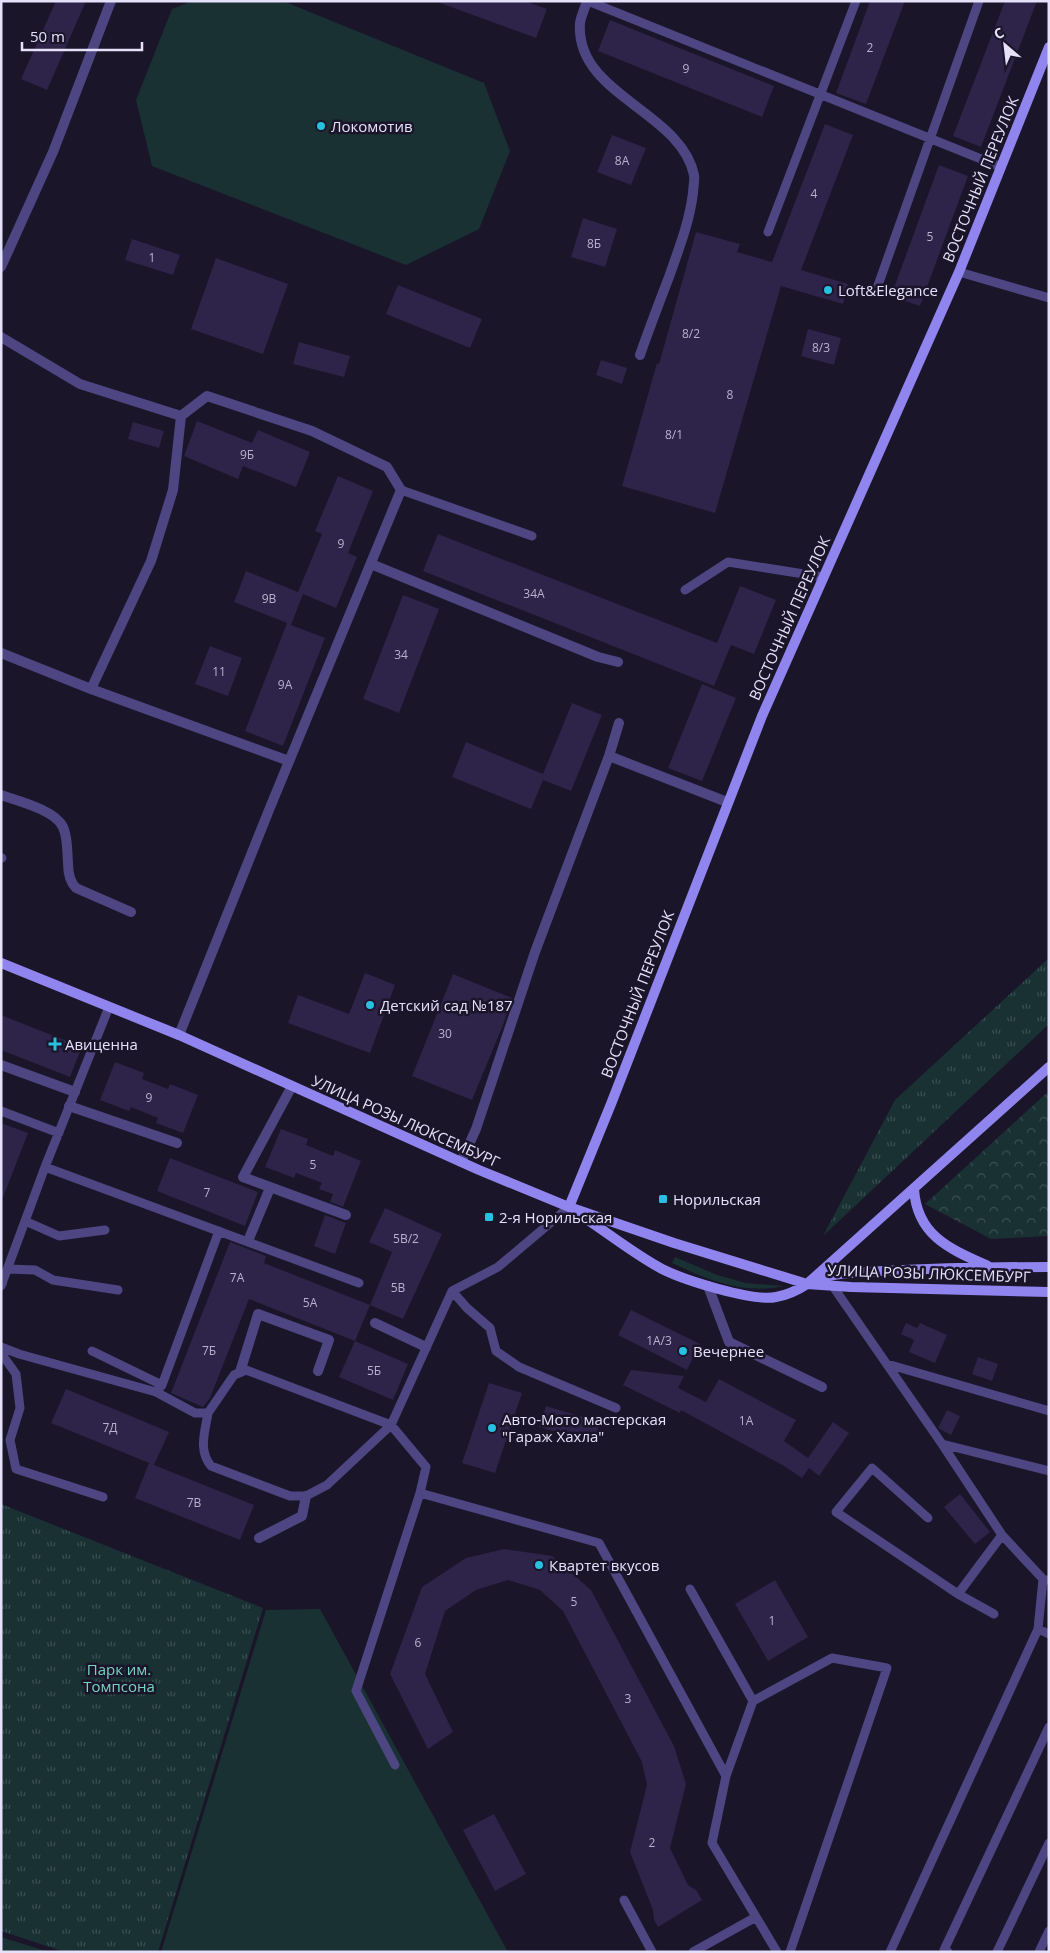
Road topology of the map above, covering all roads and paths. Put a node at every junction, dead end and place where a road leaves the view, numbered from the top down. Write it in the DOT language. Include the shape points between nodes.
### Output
graph roads {
  1 [pos="111,1"];
  2 [pos="588,1"];
  3 [pos="856,1"];
  4 [pos="979,1"];
  5 [pos="1049,47"];
  6 [pos="819,95"];
  7 [pos="930,139"];
  8 [pos="1001,166"];
  9 [pos="768,232"];
  10 [pos="1,267"];
  11 [pos="959,272"];
  12 [pos="876,291"];
  13 [pos="1049,298"];
  14 [pos="1,337"];
  15 [pos="640,355"];
  16 [pos="180,416"];
  17 [pos="401,490"];
  18 [pos="532,536"];
  19 [pos="371,564"];
  20 [pos="823,577"];
  21 [pos="685,590"];
  22 [pos="1,653"];
  23 [pos="618,662"];
  24 [pos="91,689"];
  25 [pos="619,723"];
  26 [pos="609,756"];
  27 [pos="289,761"];
  28 [pos="1,795"];
  29 [pos="727,802"];
  30 [pos="131,912"];
  31 [pos="1,963"];
  32 [pos="109,1006"];
  33 [pos="180,1035"];
  34 [pos="1,1065"];
  35 [pos="1049,1067"];
  36 [pos="292,1086"];
  37 [pos="75,1092"];
  38 [pos="69,1106"];
  39 [pos="1,1111"];
  40 [pos="58,1132"];
  41 [pos="177,1143"];
  42 [pos="461,1162"];
  43 [pos="45,1167"];
  44 [pos="270,1188"];
  45 [pos="914,1189"];
  46 [pos="569,1207"];
  47 [pos="346,1215"];
  48 [pos="25,1221"];
  49 [pos="105,1230"];
  50 [pos="219,1231"];
  51 [pos="248,1242"];
  52 [pos="990,1267"];
  53 [pos="1049,1267"];
  54 [pos="8,1269"];
  55 [pos="359,1283"];
  56 [pos="2,1284"];
  57 [pos="808,1284"];
  58 [pos="832,1284"];
  59 [pos="708,1286"];
  60 [pos="118,1290"];
  61 [pos="452,1291"];
  62 [pos="1049,1292"];
  63 [pos="375,1323"];
  64 [pos="1,1347"];
  65 [pos="426,1347"];
  66 [pos="92,1351"];
  67 [pos="1,1353"];
  68 [pos="886,1364"];
  69 [pos="318,1371"];
  70 [pos="240,1372"];
  71 [pos="822,1387"];
  72 [pos="159,1389"];
  73 [pos="616,1408"];
  74 [pos="1049,1411"];
  75 [pos="208,1413"];
  76 [pos="391,1425"];
  77 [pos="942,1444"];
  78 [pos="1049,1471"];
  79 [pos="420,1493"];
  80 [pos="306,1496"];
  81 [pos="103,1497"];
  82 [pos="928,1518"];
  83 [pos="1002,1535"];
  84 [pos="259,1538"];
  85 [pos="1046,1580"];
  86 [pos="690,1589"];
  87 [pos="958,1594"];
  88 [pos="994,1614"];
  89 [pos="1038,1629"];
  90 [pos="1049,1634"];
  91 [pos="754,1701"];
  92 [pos="1049,1727"];
  93 [pos="395,1765"];
  94 [pos="726,1776"];
  95 [pos="1049,1843"];
  96 [pos="624,1900"];
  97 [pos="756,1917"];
  98 [pos="1049,1931"];
  99 [pos="652,1952"];
  100 [pos="693,1952"];
  101 [pos="777,1952"];
  102 [pos="790,1952"];
  103 [pos="890,1952"];
  104 [pos="948,1952"];
  105 [pos="997,1952"];
  106 [pos="1038,1952"];
  1 -- 10 [label="street" via="53,152"];
  2 -- 6 [label="lane"];
  2 -- 15 [label="street" via="580,22 581,37 595,68 612,89 670,134 689,159 695,176 690,216"];
  3 -- 6 [label="lane"];
  4 -- 7 [label="lane"];
  5 -- 8 [label="main road, ВОСТОЧНЫЙ ПЕРЕУЛОК"];
  6 -- 7 [label="lane"];
  6 -- 9 [label="lane"];
  7 -- 8 [label="lane"];
  7 -- 12 [label="lane"];
  8 -- 11 [label="main road, ВОСТОЧНЫЙ ПЕРЕУЛОК"];
  11 -- 13 [label="lane"];
  11 -- 20 [label="main road, ВОСТОЧНЫЙ ПЕРЕУЛОК"];
  14 -- 16 [label="street" via="80,384"];
  16 -- 17 [label="street" via="207,396 312,431 387,467"];
  16 -- 24 [label="street" via="172,490 151,561"];
  17 -- 18 [label="lane"];
  17 -- 19 [label="street"];
  19 -- 23 [label="street" via="598,657"];
  19 -- 27 [label="street"];
  20 -- 21 [label="lane" via="728,562"];
  20 -- 29 [label="main road, ВОСТОЧНЫЙ ПЕРЕУЛОК"];
  22 -- 24 [label="street"];
  24 -- 27 [label="street"];
  25 -- 26 [label="street"];
  26 -- 29 [label="street"];
  26 -- 42 [label="street" via="535,952 476,1129"];
  27 -- 33 [label="street"];
  28 -- 30 [label="street" via="55,817 63,826 67,840 71,883"];
  29 -- 46 [label="main road, ВОСТОЧНЫЙ ПЕРЕУЛОК"];
  31 -- 32 [label="main road, УЛИЦА РОЗЫ ЛЮКСЕМБУРГ"];
  32 -- 33 [label="main road, УЛИЦА РОЗЫ ЛЮКСЕМБУРГ"];
  32 -- 37 [label="lane"];
  33 -- 36 [label="main road, УЛИЦА РОЗЫ ЛЮКСЕМБУРГ"];
  34 -- 37 [label="street"];
  35 -- 45 [label="main road"];
  36 -- 42 [label="main road, УЛИЦА РОЗЫ ЛЮКСЕМБУРГ"];
  36 -- 44 [label="street" via="243,1177"];
  37 -- 38 [label="lane"];
  38 -- 40 [label="lane"];
  38 -- 41 [label="street"];
  39 -- 40 [label="lane"];
  40 -- 43 [label="lane"];
  42 -- 46 [label="main road, УЛИЦА РОЗЫ ЛЮКСЕМБУРГ"];
  43 -- 48 [label="lane"];
  43 -- 50 [label="lane"];
  44 -- 47 [label="street"];
  44 -- 51 [label="street"];
  45 -- 52 [label="main road" via="915,1206 937,1238 951,1249"];
  45 -- 57 [label="main road"];
  46 -- 57 [label="main road, УЛИЦА РОЗЫ ЛЮКСЕМБУРГ"];
  46 -- 59 [label="main road" via="663,1269"];
  46 -- 61 [label="lane" via="498,1267"];
  48 -- 49 [label="lane" via="59,1236"];
  48 -- 54 [label="lane"];
  50 -- 51 [label="lane"];
  50 -- 72 [label="lane"];
  51 -- 55 [label="lane"];
  52 -- 53 [label="main road, УЛИЦА РОЗЫ ЛЮКСЕМБУРГ"];
  52 -- 57 [label="main road, УЛИЦА РОЗЫ ЛЮКСЕМБУРГ" via="830,1275"];
  54 -- 56 [label="lane"];
  54 -- 60 [label="lane" via="35,1270 53,1280"];
  57 -- 58 [label="main road, УЛИЦА РОЗЫ ЛЮКСЕМБУРГ"];
  57 -- 59 [label="main road" via="775,1298 745,1296"];
  58 -- 62 [label="main road, УЛИЦА РОЗЫ ЛЮКСЕМБУРГ" via="851,1288"];
  58 -- 68 [label="lane"];
  59 -- 71 [label="street" via="729,1342"];
  61 -- 65 [label="lane"];
  61 -- 73 [label="lane" via="490,1328 496,1351 511,1362"];
  63 -- 65 [label="street"];
  64 -- 72 [label="lane"];
  65 -- 76 [label="lane"];
  66 -- 72 [label="lane"];
  67 -- 81 [label="lane" via="16,1374 20,1408 10,1440 16,1469"];
  68 -- 74 [label="lane"];
  68 -- 77 [label="lane"];
  69 -- 70 [label="street" via="330,1340 258,1314"];
  70 -- 75 [label="lane" via="234,1374"];
  70 -- 76 [label="lane" via="257,1373"];
  72 -- 75 [label="lane" via="195,1414"];
  75 -- 80 [label="lane" via="202,1446 211,1466 290,1496"];
  76 -- 79 [label="lane" via="426,1467"];
  76 -- 80 [label="lane" via="327,1485"];
  77 -- 78 [label="lane"];
  77 -- 83 [label="lane"];
  79 -- 93 [label="lane" via="356,1691"];
  79 -- 94 [label="lane" via="599,1543"];
  80 -- 84 [label="street" via="302,1516"];
  82 -- 87 [label="lane" via="872,1468 836,1512"];
  83 -- 85 [label="lane"];
  83 -- 87 [label="lane"];
  85 -- 89 [label="lane"];
  86 -- 91 [label="lane"];
  87 -- 88 [label="lane"];
  89 -- 90 [label="lane"];
  89 -- 103 [label="lane"];
  91 -- 94 [label="lane"];
  91 -- 102 [label="lane" via="832,1658 887,1668"];
  92 -- 104 [label="lane" via="944,1950"];
  94 -- 97 [label="lane" via="712,1843"];
  95 -- 105 [label="lane"];
  96 -- 99 [label="lane"];
  97 -- 100 [label="lane"];
  97 -- 101 [label="lane"];
  98 -- 106 [label="lane"];
}
